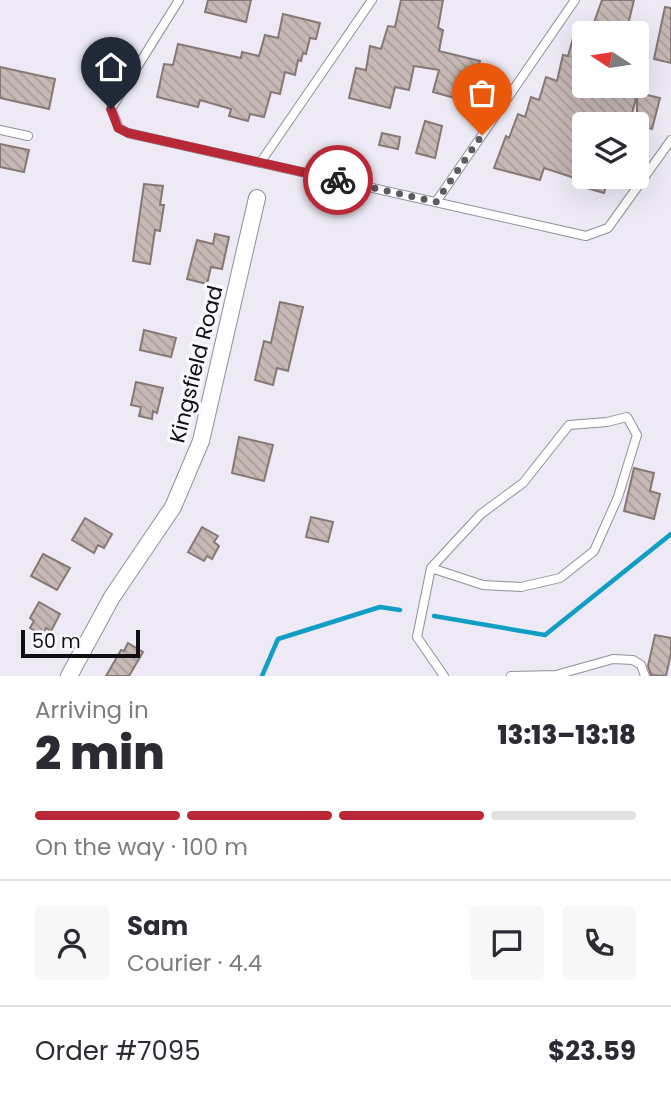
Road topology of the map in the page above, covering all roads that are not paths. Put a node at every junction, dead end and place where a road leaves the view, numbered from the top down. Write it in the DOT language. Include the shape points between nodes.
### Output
graph roads {
  1 [pos="179,0"];
  2 [pos="373,0"];
  3 [pos="575,0"];
  4 [pos="0,130"];
  5 [pos="29,136"];
  6 [pos="671,140"];
  7 [pos="260,163"];
  8 [pos="257,198"];
  9 [pos="436,202"];
  10 [pos="431,568"];
  11 [pos="69,676"];
  12 [pos="444,676"];
  13 [pos="511,676"];
  14 [pos="645,676"];
  1 -- 7 [label="lane" via="111,109 118,128"];
  2 -- 7 [label="lane"];
  3 -- 9 [label="lane"];
  4 -- 5 [label="lane"];
  6 -- 9 [label="lane" via="608,228 586,236"];
  7 -- 9 [label="lane"];
  8 -- 11 [label="street, Kingsfield Road" via="201,441 173,508 112,597"];
  10 -- 10 [label="lane" via="483,585 521,587 560,578 594,551 618,497 636,435 627,417 569,425 523,482 481,514"];
  10 -- 12 [label="lane" via="417,637"];
  13 -- 14 [label="lane" via="556,675 613,659 633,660"];
}
